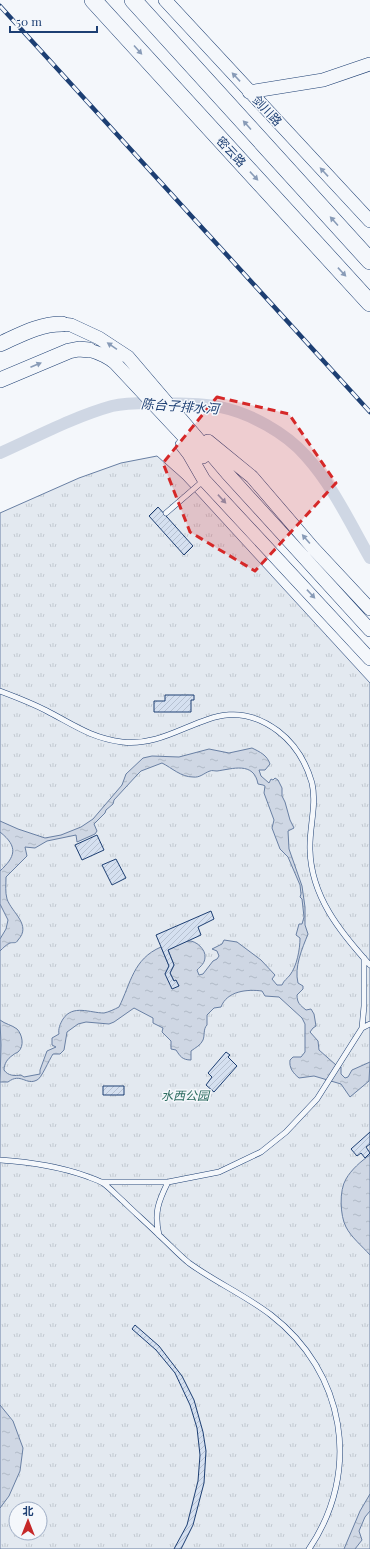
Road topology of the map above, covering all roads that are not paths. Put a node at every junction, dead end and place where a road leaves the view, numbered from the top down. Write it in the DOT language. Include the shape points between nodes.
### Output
graph roads {
  1 [pos="93,0"];
  2 [pos="133,0"];
  3 [pos="165,0"];
  4 [pos="370,64"];
  5 [pos="249,92"];
  6 [pos="370,221"];
  7 [pos="370,261"];
  8 [pos="370,303"];
  9 [pos="62,324"];
  10 [pos="0,344"];
  11 [pos="89,350"];
  12 [pos="0,380"];
  13 [pos="143,384"];
  14 [pos="187,433"];
  15 [pos="204,480"];
  16 [pos="166,513"];
  17 [pos="370,609"];
  18 [pos="370,630"];
  19 [pos="370,638"];
  20 [pos="370,659"];
  21 [pos="0,691"];
  22 [pos="364,958"];
  23 [pos="370,965"];
  24 [pos="370,1024"];
  25 [pos="362,1028"];
  26 [pos="0,1160"];
  27 [pos="102,1182"];
  28 [pos="168,1182"];
  29 [pos="160,1236"];
  30 [pos="310,1549"];
  1 -- 8 [label="highway, 密云路, one-way"];
  7 -- 2 [label="highway, one-way"];
  5 -- 3 [label="street, 剑川路, one-way"];
  4 -- 5 [label="street" via="323,80"];
  6 -- 5 [label="street, 剑川路, one-way"];
  9 -- 10 [label="main road" via="49,324"];
  13 -- 9 [label="street, one-way" via="128,357 99,338 71,325"];
  12 -- 11 [label="main road, one-way" via="68,351"];
  11 -- 13 [label="street" via="104,355"];
  13 -- 14 [label="street"];
  13 -- 14 [label="street"];
  14 -- 15 [label="street" via="189,454"];
  17 -- 14 [label="street, one-way" via="252,477 211,444"];
  14 -- 18 [label="street" via="227,473"];
  14 -- 19 [label="street"];
  15 -- 16 [label="lane"];
  15 -- 20 [label="street, one-way"];
  21 -- 22 [label="lane" via="41,708 98,737 125,742 151,740 216,717 234,715 249,717 272,727 284,736 299,754 310,776 314,796 310,849 312,873 318,890 328,912"];
  22 -- 23 [label="lane"];
  22 -- 25 [label="lane"];
  24 -- 25 [label="lane"];
  25 -- 28 [label="lane" via="317,1099 275,1142 261,1152 219,1172"];
  26 -- 27 [label="lane" via="52,1166"];
  27 -- 28 [label="lane"];
  27 -- 29 [label="lane"];
  28 -- 29 [label="lane" via="157,1211 156,1223"];
  29 -- 30 [label="lane" via="188,1262 270,1314 289,1330 318,1370 329,1391 339,1430 339,1475 330,1509"];
}
